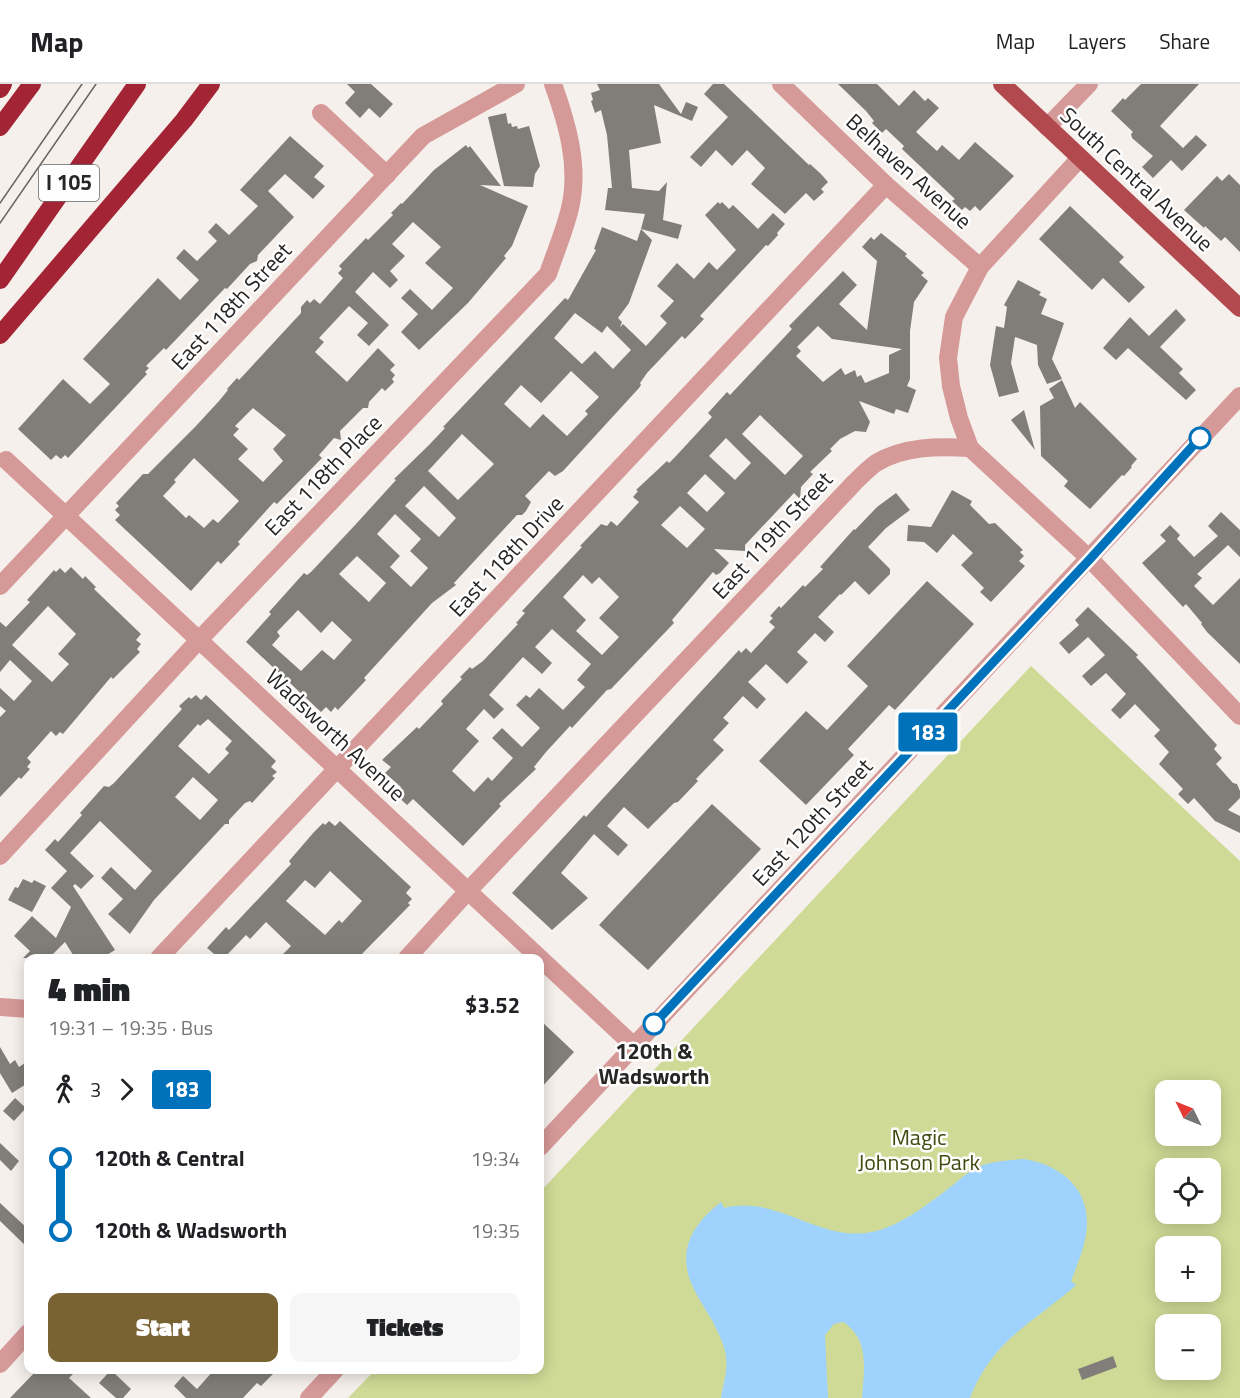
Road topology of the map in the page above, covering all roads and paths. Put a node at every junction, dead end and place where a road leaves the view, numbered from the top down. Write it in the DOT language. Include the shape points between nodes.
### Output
graph roads {
  1 [pos="3,84"];
  2 [pos="32,84"];
  3 [pos="136,84"];
  4 [pos="211,84"];
  5 [pos="516,84"];
  6 [pos="553,84"];
  7 [pos="781,84"];
  8 [pos="1002,84"];
  9 [pos="1089,84"];
  10 [pos="0,89"];
  11 [pos="321,113"];
  12 [pos="0,127"];
  13 [pos="1047,127"];
  14 [pos="1080,158"];
  15 [pos="387,175"];
  16 [pos="886,184"];
  17 [pos="980,267"];
  18 [pos="0,280"];
  19 [pos="1240,308"];
  20 [pos="0,335"];
  21 [pos="1240,396"];
  22 [pos="970,448"];
  23 [pos="6,460"];
  24 [pos="66,516"];
  25 [pos="1090,559"];
  26 [pos="0,586"];
  27 [pos="199,640"];
  28 [pos="1240,716"];
  29 [pos="338,770"];
  30 [pos="0,856"];
  31 [pos="468,891"];
  32 [pos="163,954"];
  33 [pos="411,954"];
  34 [pos="535,954"];
  35 [pos="544,962"];
  36 [pos="0,1006"];
  37 [pos="24,1009"];
  38 [pos="634,1046"];
  39 [pos="544,1143"];
  40 [pos="24,1337"];
  41 [pos="0,1364"];
  42 [pos="331,1374"];
  43 [pos="309,1398"];
  1 -- 10 [label="highway"];
  2 -- 12 [label="highway"];
  3 -- 18 [label="highway, I 105"];
  4 -- 20 [label="highway"];
  5 -- 15 [label="street, East 118th Street" via="423,135"];
  6 -- 27 [label="street, East 118th Place" via="571,145 573,176 571,207 548,274"];
  7 -- 16 [label="street, Belhaven Avenue"];
  8 -- 13 [label="main road, South Central Avenue"];
  9 -- 13 [label="street"];
  11 -- 15 [label="street"];
  13 -- 14 [label="main road, South Central Avenue"];
  14 -- 17 [label="street"];
  14 -- 19 [label="main road, South Central Avenue"];
  15 -- 24 [label="street, East 118th Street"];
  16 -- 17 [label="street, Belhaven Avenue"];
  16 -- 29 [label="street, East 118th Drive"];
  17 -- 22 [label="street" via="954,317 948,358 951,386"];
  21 -- 25 [label="street, East 120th Street"];
  22 -- 25 [label="street"];
  22 -- 31 [label="street, East 119th Street" via="937,446 876,463"];
  23 -- 24 [label="street, Wadsworth Avenue"];
  24 -- 26 [label="street, East 118th Street"];
  24 -- 27 [label="street, Wadsworth Avenue"];
  25 -- 28 [label="street"];
  25 -- 38 [label="street, East 120th Street"];
  27 -- 29 [label="street, Wadsworth Avenue"];
  27 -- 30 [label="street, East 118th Place"];
  29 -- 31 [label="street, Wadsworth Avenue"];
  29 -- 32 [label="street, East 118th Drive"];
  31 -- 33 [label="street, East 119th Street"];
  31 -- 34 [label="street, Wadsworth Avenue"];
  35 -- 38 [label="street, Wadsworth Avenue"];
  36 -- 37 [label="street"];
  38 -- 39 [label="street, East 120th Street"];
  40 -- 41 [label="street"];
  42 -- 43 [label="street"];
}
